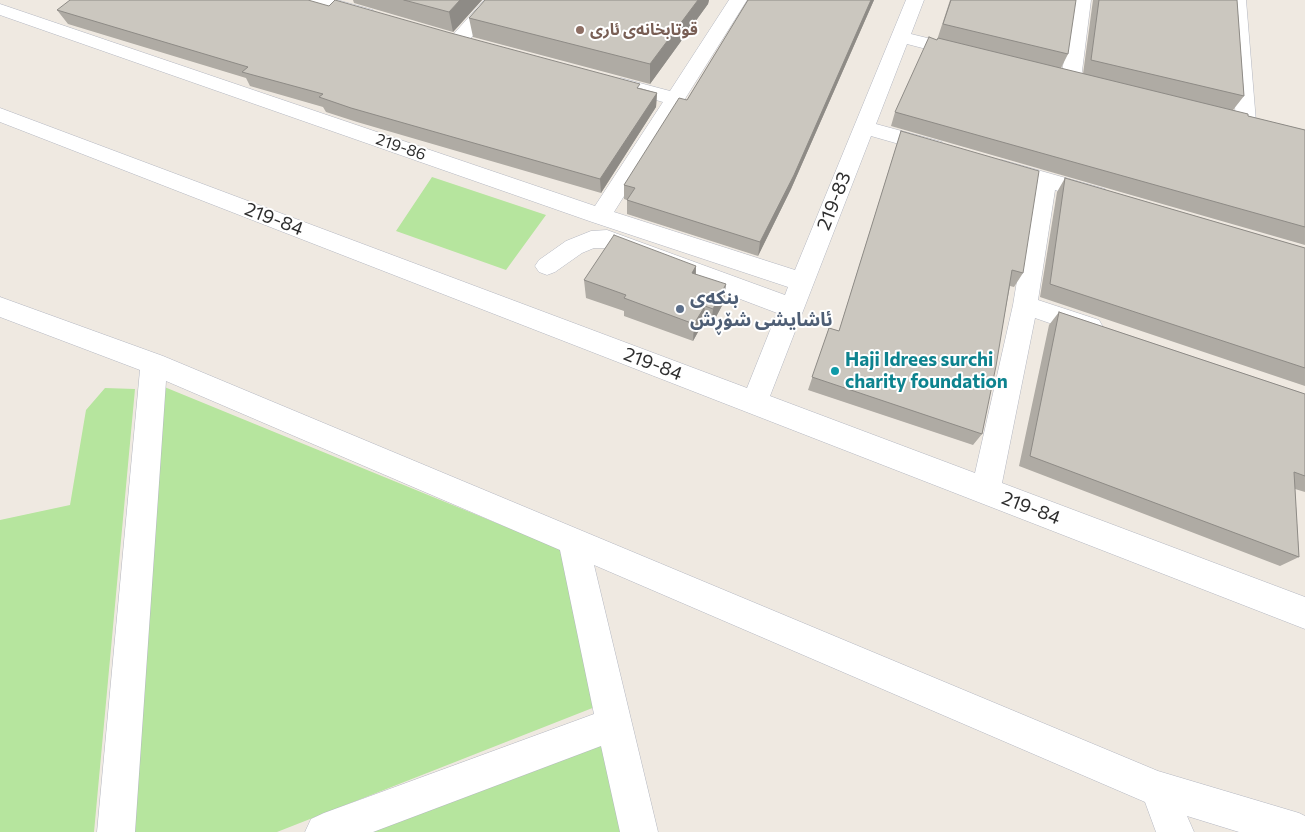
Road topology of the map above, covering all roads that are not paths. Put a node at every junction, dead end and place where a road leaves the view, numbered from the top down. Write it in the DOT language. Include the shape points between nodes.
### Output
graph roads {
  1 [pos="494,0"];
  2 [pos="738,0"];
  3 [pos="915,0"];
  4 [pos="1082,0"];
  5 [pos="1238,0"];
  6 [pos="330,2"];
  7 [pos="0,9"];
  8 [pos="382,18"];
  9 [pos="439,35"];
  10 [pos="900,37"];
  11 [pos="458,41"];
  12 [pos="476,46"];
  13 [pos="976,56"];
  14 [pos="599,78"];
  15 [pos="1070,79"];
  16 [pos="675,99"];
  17 [pos="0,115"];
  18 [pos="1246,122"];
  19 [pos="864,127"];
  20 [pos="950,152"];
  21 [pos="978,160"];
  22 [pos="1045,180"];
  23 [pos="1119,201"];
  24 [pos="600,216"];
  25 [pos="547,266"];
  26 [pos="802,282"];
  27 [pos="1025,305"];
  28 [pos="0,307"];
  29 [pos="791,308"];
  30 [pos="1109,333"];
  31 [pos="154,364"];
  32 [pos="754,403"];
  33 [pos="986,490"];
  34 [pos="573,541"];
  35 [pos="1305,613"];
  36 [pos="612,724"];
  37 [pos="1158,789"];
  38 [pos="116,832"];
  39 [pos="324,832"];
  40 [pos="639,832"];
  41 [pos="1175,832"];
  42 [pos="1299,832"];
  1 -- 11 [label="street"];
  2 -- 16 [label="street"];
  3 -- 10 [label="street, 219-83"];
  4 -- 15 [label="street"];
  5 -- 18 [label="street"];
  6 -- 8 [label="street"];
  7 -- 24 [label="street, 219-86"];
  9 -- 11 [label="street"];
  10 -- 13 [label="street"];
  10 -- 19 [label="street, 219-83"];
  11 -- 12 [label="street"];
  14 -- 16 [label="street"];
  16 -- 24 [label="street"];
  17 -- 32 [label="street, 219-84"];
  19 -- 20 [label="street"];
  19 -- 26 [label="street, 219-83"];
  21 -- 22 [label="street"];
  22 -- 23 [label="street"];
  22 -- 27 [label="street"];
  24 -- 26 [label="street, 219-86"];
  25 -- 29 [label="street" via="574,247 591,240 607,239"];
  26 -- 29 [label="street, 219-83"];
  27 -- 30 [label="street"];
  27 -- 33 [label="street"];
  28 -- 31 [label="street"];
  29 -- 32 [label="street, 219-83"];
  31 -- 34 [label="street"];
  31 -- 38 [label="street"];
  32 -- 33 [label="street, 219-84"];
  33 -- 35 [label="street, 219-84"];
  34 -- 36 [label="street"];
  34 -- 37 [label="street"];
  36 -- 39 [label="street"];
  36 -- 40 [label="street"];
  37 -- 41 [label="street"];
  37 -- 42 [label="street"];
}
